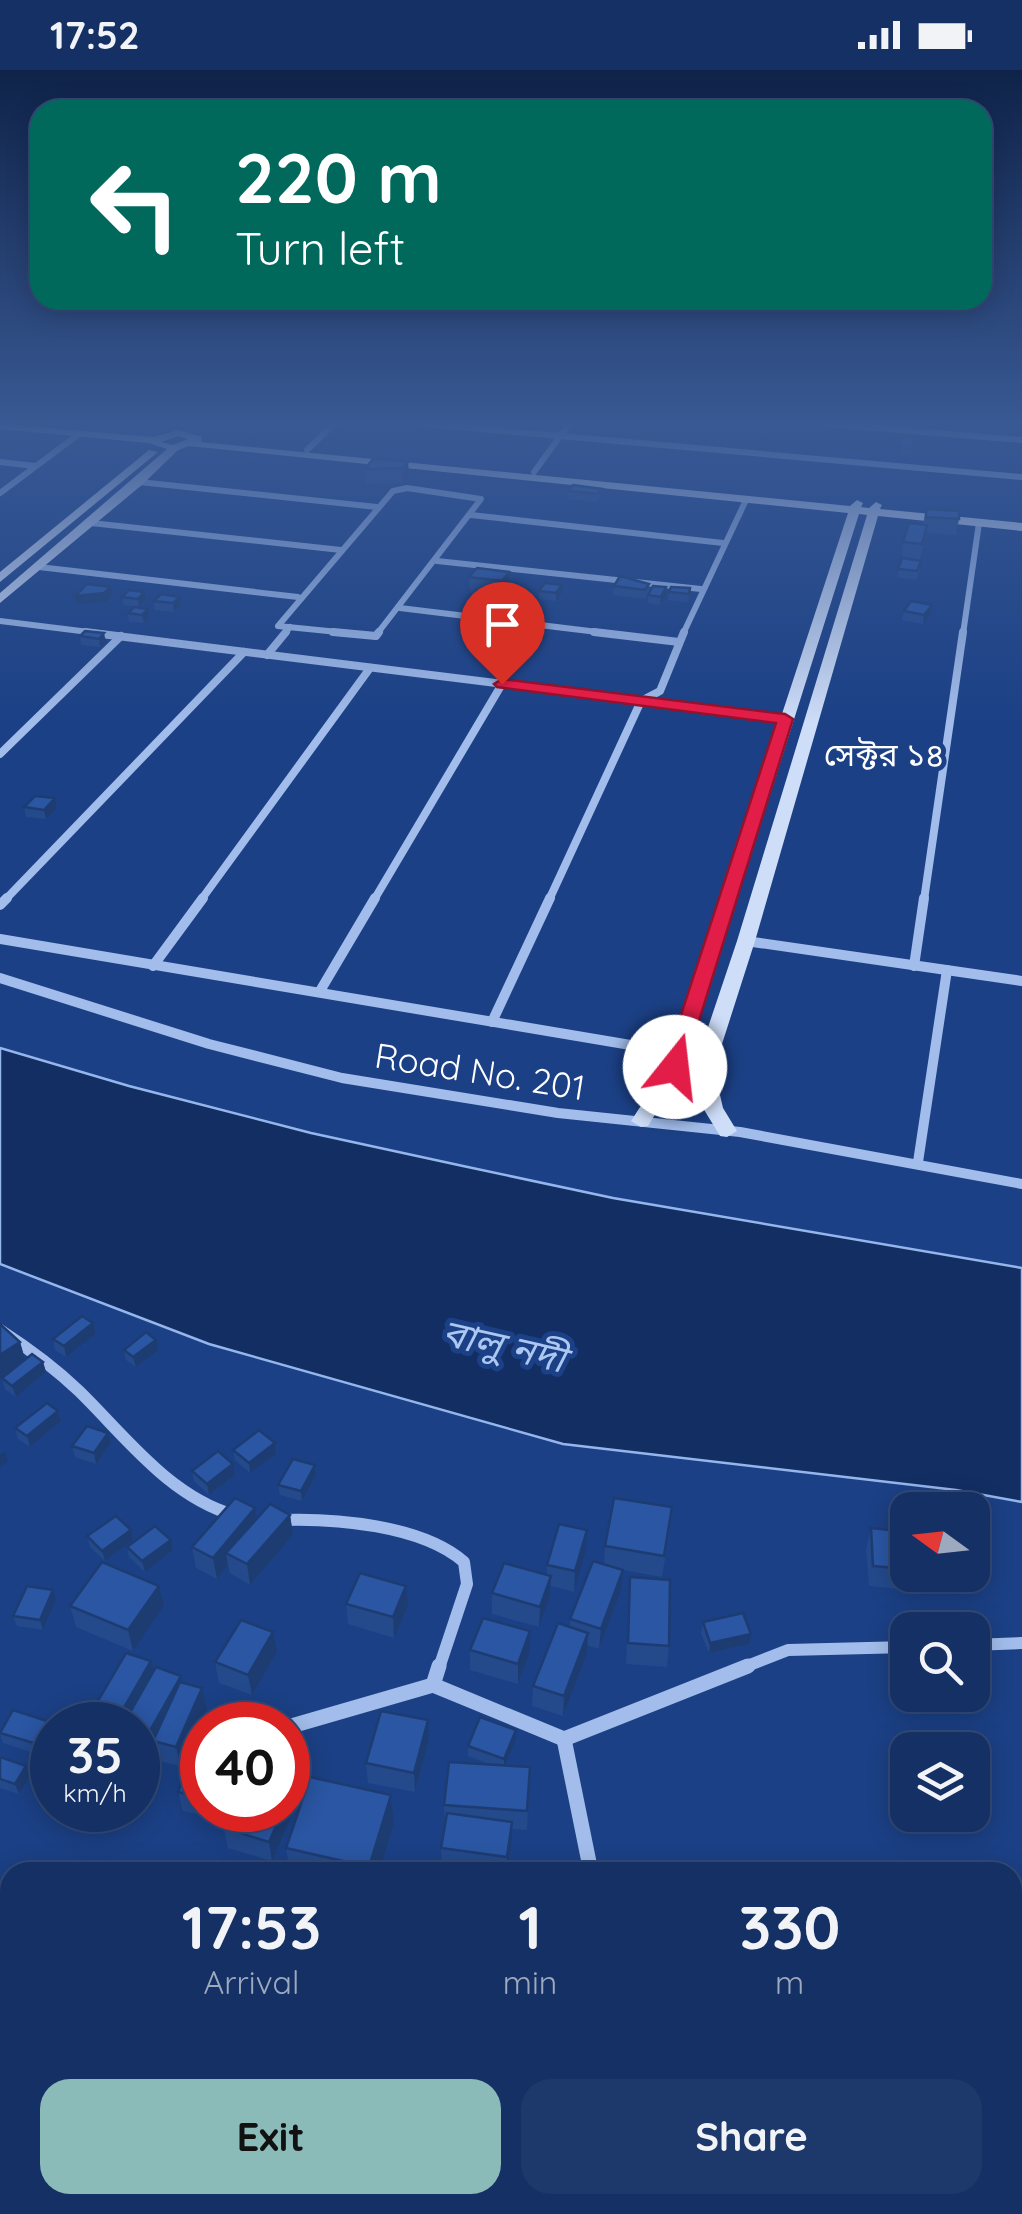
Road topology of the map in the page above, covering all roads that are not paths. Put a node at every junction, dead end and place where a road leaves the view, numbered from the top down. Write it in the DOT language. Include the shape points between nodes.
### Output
graph roads {
  1 [pos="62,524"];
  2 [pos="90,524"];
  3 [pos="101,524"];
  4 [pos="362,524"];
  5 [pos="465,524"];
  6 [pos="546,524"];
  7 [pos="733,524"];
  8 [pos="850,524"];
  9 [pos="871,524"];
  10 [pos="979,524"];
  11 [pos="990,524"];
  12 [pos="1022,527"];
  13 [pos="723,543"];
  14 [pos="340,550"];
  15 [pos="436,560"];
  16 [pos="38,567"];
  17 [pos="0,578"];
  18 [pos="701,589"];
  19 [pos="298,597"];
  20 [pos="0,600"];
  21 [pos="400,608"];
  22 [pos="0,622"];
  23 [pos="290,627"];
  24 [pos="120,636"];
  25 [pos="679,642"];
  26 [pos="244,652"];
  27 [pos="268,655"];
  28 [pos="370,668"];
  29 [pos="502,684"];
  30 [pos="641,702"];
  31 [pos="785,719"];
  32 [pos="0,754"];
  33 [pos="0,905"];
  34 [pos="0,940"];
  35 [pos="746,942"];
  36 [pos="153,966"];
  37 [pos="914,966"];
  38 [pos="947,970"];
  39 [pos="0,978"];
  40 [pos="1022,981"];
  41 [pos="320,991"];
  42 [pos="492,1022"];
  43 [pos="678,1053"];
  44 [pos="641,1122"];
  45 [pos="727,1130"];
  46 [pos="918,1162"];
  47 [pos="1022,1184"];
  48 [pos="0,1330"];
  49 [pos="1022,1643"];
  50 [pos="990,1644"];
  51 [pos="890,1647"];
  52 [pos="433,1685"];
  53 [pos="310,1720"];
  54 [pos="564,1739"];
  55 [pos="589,1862"];
  1 -- 17 [label="street"];
  2 -- 16 [label="street"];
  3 -- 14 [label="street"];
  4 -- 14 [label="street"];
  5 -- 15 [label="street"];
  6 -- 13 [label="street"];
  7 -- 13 [label="street"];
  8 -- 31 [label="street"];
  9 -- 35 [label="street"];
  10 -- 37 [label="street"];
  11 -- 12 [label="street"];
  13 -- 18 [label="street"];
  14 -- 19 [label="street"];
  15 -- 18 [label="street"];
  15 -- 21 [label="street"];
  16 -- 19 [label="street"];
  16 -- 20 [label="street"];
  18 -- 25 [label="street"];
  19 -- 23 [label="street" via="277,625"];
  21 -- 23 [label="street" via="373,637"];
  21 -- 25 [label="street"];
  22 -- 24 [label="street"];
  23 -- 27 [label="street"];
  24 -- 26 [label="street"];
  24 -- 32 [label="street"];
  25 -- 30 [label="street" via="660,691"];
  26 -- 27 [label="street"];
  26 -- 33 [label="street"];
  27 -- 28 [label="street"];
  28 -- 29 [label="street"];
  28 -- 36 [label="street"];
  29 -- 30 [label="street"];
  29 -- 41 [label="street"];
  30 -- 31 [label="street"];
  30 -- 42 [label="street"];
  31 -- 43 [label="street"];
  34 -- 36 [label="street"];
  35 -- 37 [label="street"];
  35 -- 45 [label="street" via="704,1069 713,1108"];
  36 -- 41 [label="street"];
  37 -- 38 [label="street"];
  38 -- 40 [label="street"];
  38 -- 46 [label="street"];
  39 -- 44 [label="street, Road No. 201" via="342,1078"];
  41 -- 42 [label="street"];
  42 -- 43 [label="street"];
  43 -- 44 [label="street" via="663,1092"];
  44 -- 45 [label="street, Road No. 201"];
  45 -- 46 [label="street, Road No. 201"];
  46 -- 47 [label="street, Road No. 201"];
  48 -- 52 [label="street" via="32,1350 208,1508 250,1518 335,1518 446,1546 464,1562 467,1584"];
  49 -- 50 [label="street"];
  51 -- 54 [label="street" via="788,1650"];
  52 -- 53 [label="street"];
  52 -- 54 [label="street"];
  54 -- 55 [label="street"];
}
